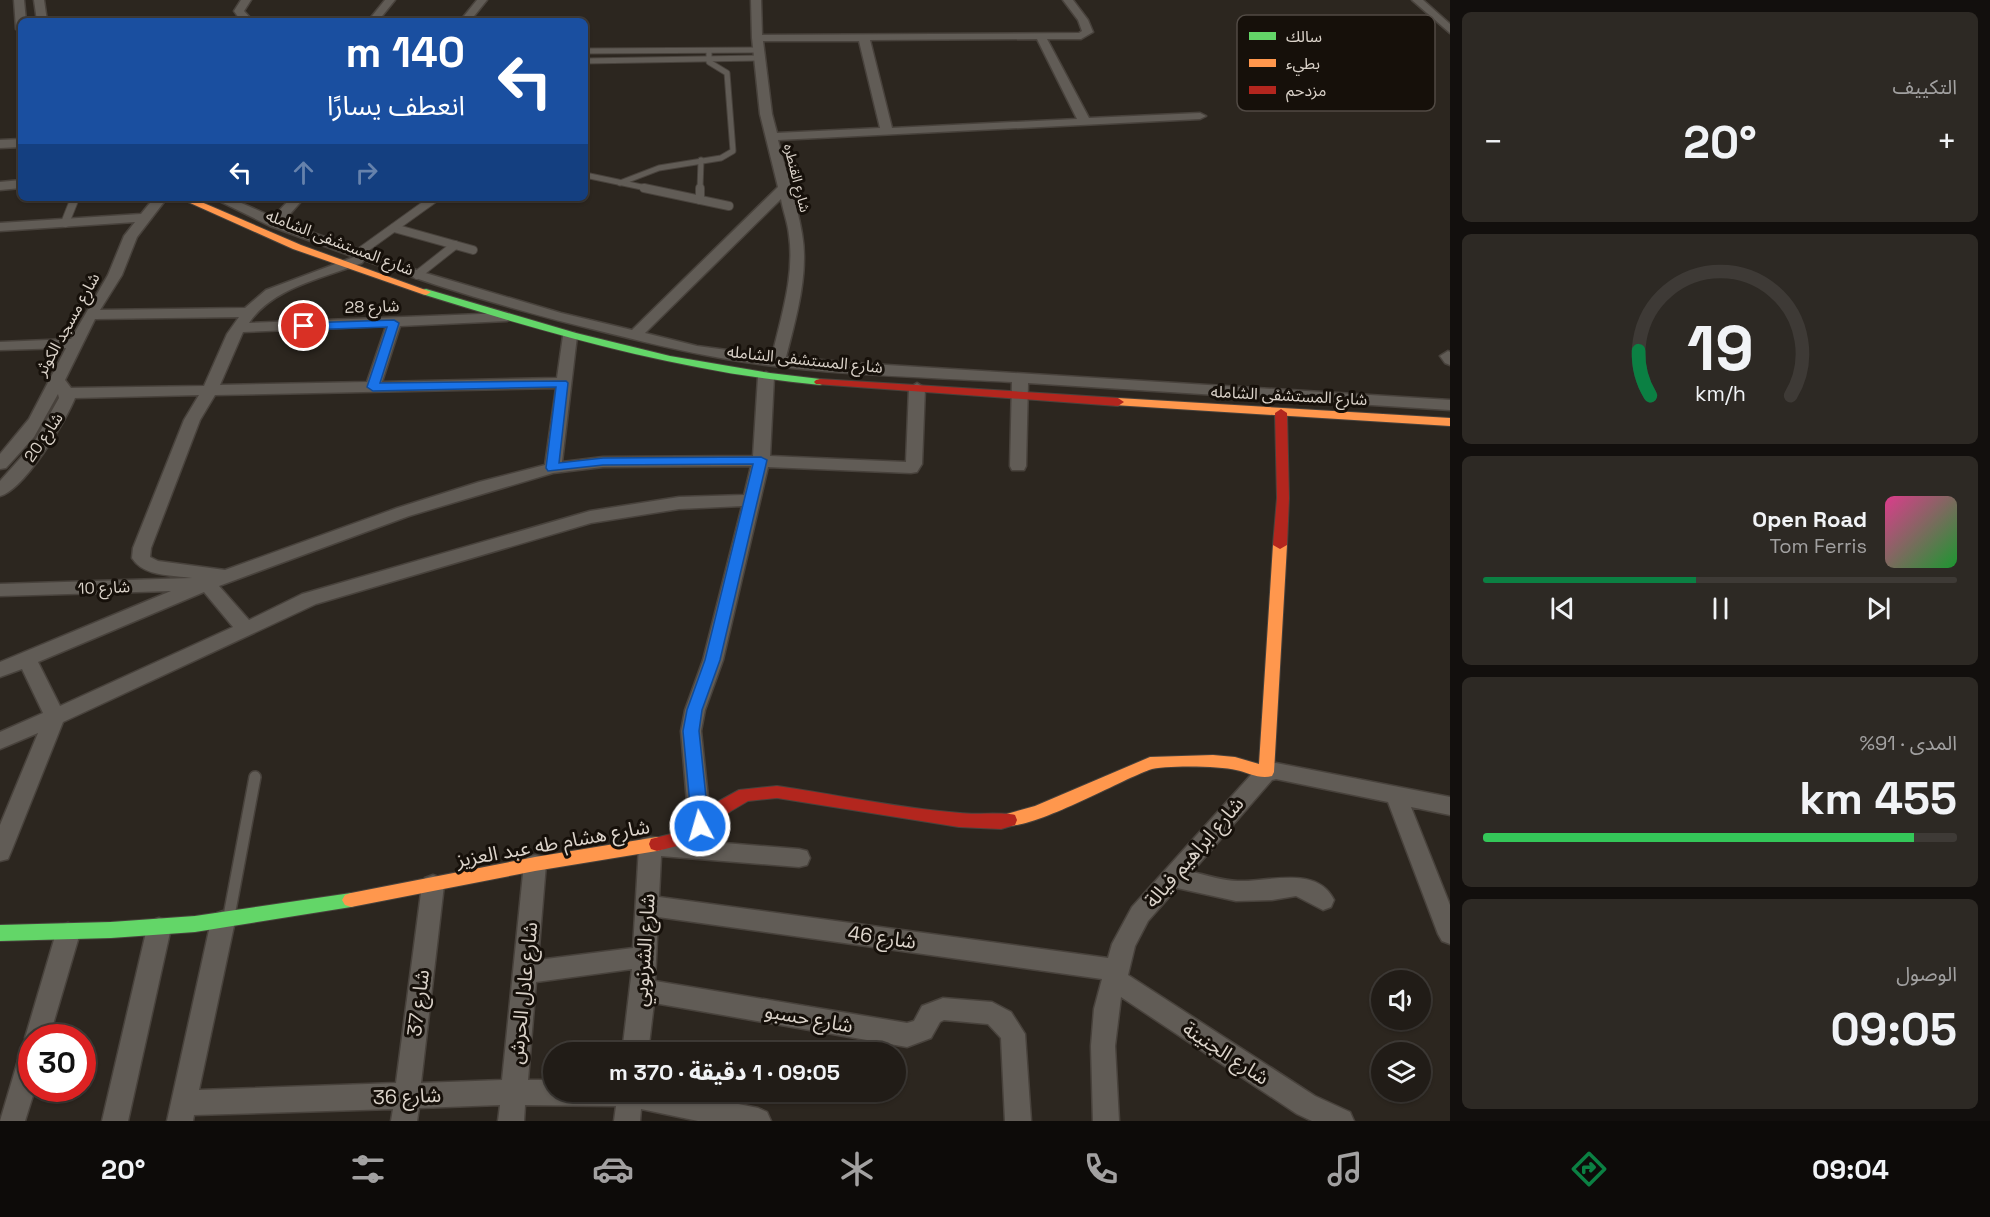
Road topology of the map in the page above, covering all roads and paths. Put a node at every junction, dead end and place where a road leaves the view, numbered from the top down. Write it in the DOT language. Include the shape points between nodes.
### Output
graph roads {
  1 [pos="19,0"];
  2 [pos="39,0"];
  3 [pos="246,0"];
  4 [pos="390,0"];
  5 [pos="482,0"];
  6 [pos="756,0"];
  7 [pos="1068,0"];
  8 [pos="1417,0"];
  9 [pos="1434,15"];
  10 [pos="1435,16"];
  11 [pos="20,18"];
  12 [pos="42,18"];
  13 [pos="244,18"];
  14 [pos="376,18"];
  15 [pos="467,18"];
  16 [pos="1450,30"];
  17 [pos="1041,37"];
  18 [pos="864,38"];
  19 [pos="758,49"];
  20 [pos="588,51"];
  21 [pos="609,51"];
  22 [pos="635,51"];
  23 [pos="680,51"];
  24 [pos="709,51"];
  25 [pos="708,59"];
  26 [pos="680,60"];
  27 [pos="588,61"];
  28 [pos="608,61"];
  29 [pos="633,61"];
  30 [pos="1200,116"];
  31 [pos="1085,122"];
  32 [pos="887,132"];
  33 [pos="772,137"];
  34 [pos="18,142"];
  35 [pos="0,144"];
  36 [pos="701,160"];
  37 [pos="588,176"];
  38 [pos="620,183"];
  39 [pos="18,184"];
  40 [pos="0,186"];
  41 [pos="784,188"];
  42 [pos="700,200"];
  43 [pos="74,201"];
  44 [pos="158,201"];
  45 [pos="190,201"];
  46 [pos="226,201"];
  47 [pos="295,201"];
  48 [pos="431,201"];
  49 [pos="729,206"];
  50 [pos="143,218"];
  51 [pos="65,223"];
  52 [pos="275,223"];
  53 [pos="0,227"];
  54 [pos="394,228"];
  55 [pos="455,245"];
  56 [pos="473,250"];
  57 [pos="361,256"];
  58 [pos="344,265"];
  59 [pos="417,275"];
  60 [pos="249,312"];
  61 [pos="90,315"];
  62 [pos="507,317"];
  63 [pos="394,323"];
  64 [pos="237,328"];
  65 [pos="570,336"];
  66 [pos="634,336"];
  67 [pos="75,343"];
  68 [pos="0,346"];
  69 [pos="778,361"];
  70 [pos="766,377"];
  71 [pos="1020,377"];
  72 [pos="56,378"];
  73 [pos="562,383"];
  74 [pos="373,387"];
  75 [pos="918,388"];
  76 [pos="210,390"];
  77 [pos="66,393"];
  78 [pos="1019,395"];
  79 [pos="1450,405"];
  80 [pos="1281,413"];
  81 [pos="1450,422"];
  82 [pos="761,460"];
  83 [pos="0,464"];
  84 [pos="1018,466"];
  85 [pos="553,468"];
  86 [pos="0,491"];
  87 [pos="751,500"];
  88 [pos="226,576"];
  89 [pos="207,584"];
  90 [pos="0,590"];
  91 [pos="246,629"];
  92 [pos="27,659"];
  93 [pos="0,670"];
  94 [pos="55,717"];
  95 [pos="0,741"];
  96 [pos="1266,772"];
  97 [pos="255,777"];
  98 [pos="1396,796"];
  99 [pos="1450,806"];
  100 [pos="700,826"];
  101 [pos="650,846"];
  102 [pos="0,852"];
  103 [pos="800,858"];
  104 [pos="536,864"];
  105 [pos="1172,877"];
  106 [pos="433,885"];
  107 [pos="1323,900"];
  108 [pos="648,905"];
  109 [pos="226,921"];
  110 [pos="159,928"];
  111 [pos="0,933"];
  112 [pos="68,933"];
  113 [pos="1450,934"];
  114 [pos="644,957"];
  115 [pos="526,972"];
  116 [pos="1115,975"];
  117 [pos="643,990"];
  118 [pos="41,1024"];
  119 [pos="636,1042"];
  120 [pos="514,1092"];
  121 [pos="543,1092"];
  122 [pos="18,1102"];
  123 [pos="629,1102"];
  124 [pos="665,1102"];
  125 [pos="406,1109"];
  126 [pos="182,1112"];
  127 [pos="726,1118"];
  128 [pos="12,1121"];
  129 [pos="115,1121"];
  130 [pos="511,1121"];
  131 [pos="627,1121"];
  132 [pos="758,1121"];
  133 [pos="1018,1121"];
  134 [pos="1106,1121"];
  135 [pos="1341,1121"];
  1 -- 11 [label="street"];
  2 -- 12 [label="street"];
  3 -- 13 [label="street" via="239,11"];
  4 -- 14 [label="street"];
  5 -- 15 [label="street"];
  6 -- 19 [label="street, شارع القنطره"];
  7 -- 17 [label="street" via="1088,32 1081,36"];
  8 -- 9 [label="street"];
  10 -- 16 [label="street"];
  17 -- 18 [label="street"];
  17 -- 31 [label="street"];
  18 -- 19 [label="street"];
  18 -- 32 [label="street"];
  19 -- 24 [label="lane"];
  19 -- 25 [label="lane"];
  19 -- 33 [label="street, شارع القنطره"];
  20 -- 21 [label="lane"];
  21 -- 22 [label="lane"];
  21 -- 28 [label="lane"];
  22 -- 23 [label="lane"];
  22 -- 29 [label="lane"];
  23 -- 24 [label="lane"];
  23 -- 26 [label="lane"];
  24 -- 25 [label="lane"];
  25 -- 26 [label="lane"];
  25 -- 36 [label="lane" via="727,73 734,151 721,158"];
  26 -- 29 [label="lane"];
  27 -- 28 [label="lane"];
  28 -- 29 [label="lane"];
  30 -- 31 [label="street"];
  31 -- 32 [label="street"];
  32 -- 33 [label="street"];
  33 -- 41 [label="street, شارع القنطره"];
  34 -- 35 [label="street"];
  36 -- 38 [label="lane" via="658,168"];
  36 -- 42 [label="lane"];
  37 -- 38 [label="lane"];
  38 -- 42 [label="lane"];
  39 -- 40 [label="street"];
  41 -- 66 [label="street"];
  41 -- 69 [label="street, شارع القنطره" via="795,235 797,274"];
  42 -- 49 [label="lane"];
  43 -- 51 [label="lane"];
  44 -- 50 [label="street, شارع مسجد الكوثر"];
  45 -- 58 [label="street, شارع المستشفى الشامله"];
  46 -- 52 [label="street, شارع المستشفى الشامله"];
  47 -- 52 [label="street"];
  48 -- 54 [label="lane"];
  50 -- 51 [label="street"];
  50 -- 61 [label="street, شارع مسجد الكوثر"];
  51 -- 53 [label="street"];
  52 -- 57 [label="street, شارع المستشفى الشامله"];
  54 -- 55 [label="lane"];
  54 -- 57 [label="lane"];
  55 -- 56 [label="lane"];
  55 -- 59 [label="lane"];
  57 -- 58 [label="street"];
  57 -- 59 [label="street, شارع المستشفى الشامله"];
  58 -- 60 [label="street" via="272,293"];
  58 -- 62 [label="street, شارع المستشفى الشامله"];
  59 -- 66 [label="street, شارع المستشفى الشامله"];
  60 -- 61 [label="street"];
  60 -- 64 [label="street"];
  61 -- 67 [label="street, شارع مسجد الكوثر"];
  62 -- 63 [label="street, شارع 28"];
  62 -- 65 [label="street, شارع المستشفى الشامله"];
  63 -- 64 [label="street, شارع 28"];
  63 -- 74 [label="street"];
  64 -- 76 [label="street"];
  65 -- 70 [label="street, شارع المستشفى الشامله" via="638,354"];
  65 -- 73 [label="street"];
  66 -- 69 [label="street, شارع المستشفى الشامله" via="697,350"];
  67 -- 68 [label="street"];
  67 -- 72 [label="street, شارع مسجد الكوثر"];
  69 -- 71 [label="street, شارع المستشفى الشامله"];
  70 -- 75 [label="street, شارع المستشفى الشامله"];
  70 -- 82 [label="street"];
  71 -- 78 [label="street"];
  71 -- 79 [label="street, شارع المستشفى الشامله"];
  72 -- 77 [label="street, شارع 20"];
  72 -- 83 [label="street, شارع مسجد الكوثر" via="28,432"];
  73 -- 74 [label="street"];
  73 -- 85 [label="street"];
  74 -- 76 [label="street"];
  75 -- 78 [label="street, شارع المستشفى الشامله"];
  75 -- 82 [label="street" via="911,468"];
  76 -- 77 [label="street"];
  76 -- 88 [label="street" via="192,420 141,558 155,567"];
  77 -- 86 [label="street, شارع 20" via="61,412 43,444"];
  78 -- 80 [label="street, شارع المستشفى الشامله"];
  78 -- 84 [label="street"];
  80 -- 81 [label="street, شارع المستشفى الشامله"];
  80 -- 96 [label="street" via="1283,498"];
  82 -- 85 [label="street" via="603,462"];
  82 -- 87 [label="street"];
  85 -- 88 [label="street" via="402,512"];
  87 -- 91 [label="street" via="679,503 590,517 309,599"];
  87 -- 100 [label="street" via="713,660 691,731"];
  88 -- 89 [label="street"];
  89 -- 90 [label="street, شارع 10"];
  89 -- 91 [label="street"];
  89 -- 92 [label="street"];
  91 -- 94 [label="street"];
  92 -- 93 [label="street"];
  92 -- 94 [label="street"];
  94 -- 95 [label="street"];
  94 -- 102 [label="street"];
  96 -- 98 [label="street"];
  96 -- 100 [label="street, شارع هشام طه عبد العزيز" via="1213,761 1150,763 1038,812 1001,822 959,820 777,792 753,792 732,799"];
  96 -- 105 [label="street, شارع ابراهيم فيالة"];
  97 -- 109 [label="lane"];
  98 -- 99 [label="street"];
  98 -- 113 [label="street"];
  100 -- 101 [label="street, شارع هشام طه عبد العزيز" via="681,839"];
  101 -- 103 [label="street"];
  101 -- 104 [label="street, شارع هشام طه عبد العزيز"];
  101 -- 108 [label="street, شارع الشرنوبي"];
  104 -- 106 [label="street, شارع هشام طه عبد العزيز"];
  104 -- 115 [label="street, شارع عادل الحرش"];
  105 -- 107 [label="street" via="1236,891 1296,886"];
  105 -- 116 [label="street, شارع ابراهيم فيالة" via="1131,928"];
  106 -- 109 [label="street, شارع هشام طه عبد العزيز"];
  106 -- 125 [label="street, شارع 37"];
  108 -- 114 [label="street, شارع الشرنوبي"];
  108 -- 116 [label="street, شارع 46"];
  109 -- 110 [label="street, شارع هشام طه عبد العزيز"];
  109 -- 126 [label="street"];
  110 -- 112 [label="street, شارع هشام طه عبد العزيز"];
  110 -- 129 [label="street"];
  111 -- 112 [label="street, شارع هشام طه عبد العزيز"];
  112 -- 118 [label="street"];
  114 -- 115 [label="street"];
  114 -- 117 [label="street, شارع الشرنوبي"];
  115 -- 120 [label="street, شارع عادل الحرش"];
  116 -- 134 [label="street, شارع ابراهيم فيالة" via="1106,1009 1103,1046"];
  116 -- 135 [label="street, شارع الجنينة" via="1306,1105"];
  117 -- 119 [label="street, شارع الشرنوبي"];
  117 -- 133 [label="street, شارع حسبو" via="907,1035 922,1029 932,1014 944,1009 992,1013 1013,1034"];
  120 -- 121 [label="street, شارع 36"];
  120 -- 125 [label="street, شارع 36"];
  120 -- 130 [label="street, شارع عادل الحرش"];
  122 -- 128 [label="street"];
  123 -- 131 [label="street"];
  124 -- 127 [label="street, شارع 36"];
  125 -- 126 [label="street, شارع 36"];
  127 -- 132 [label="street, شارع 36"];
}
